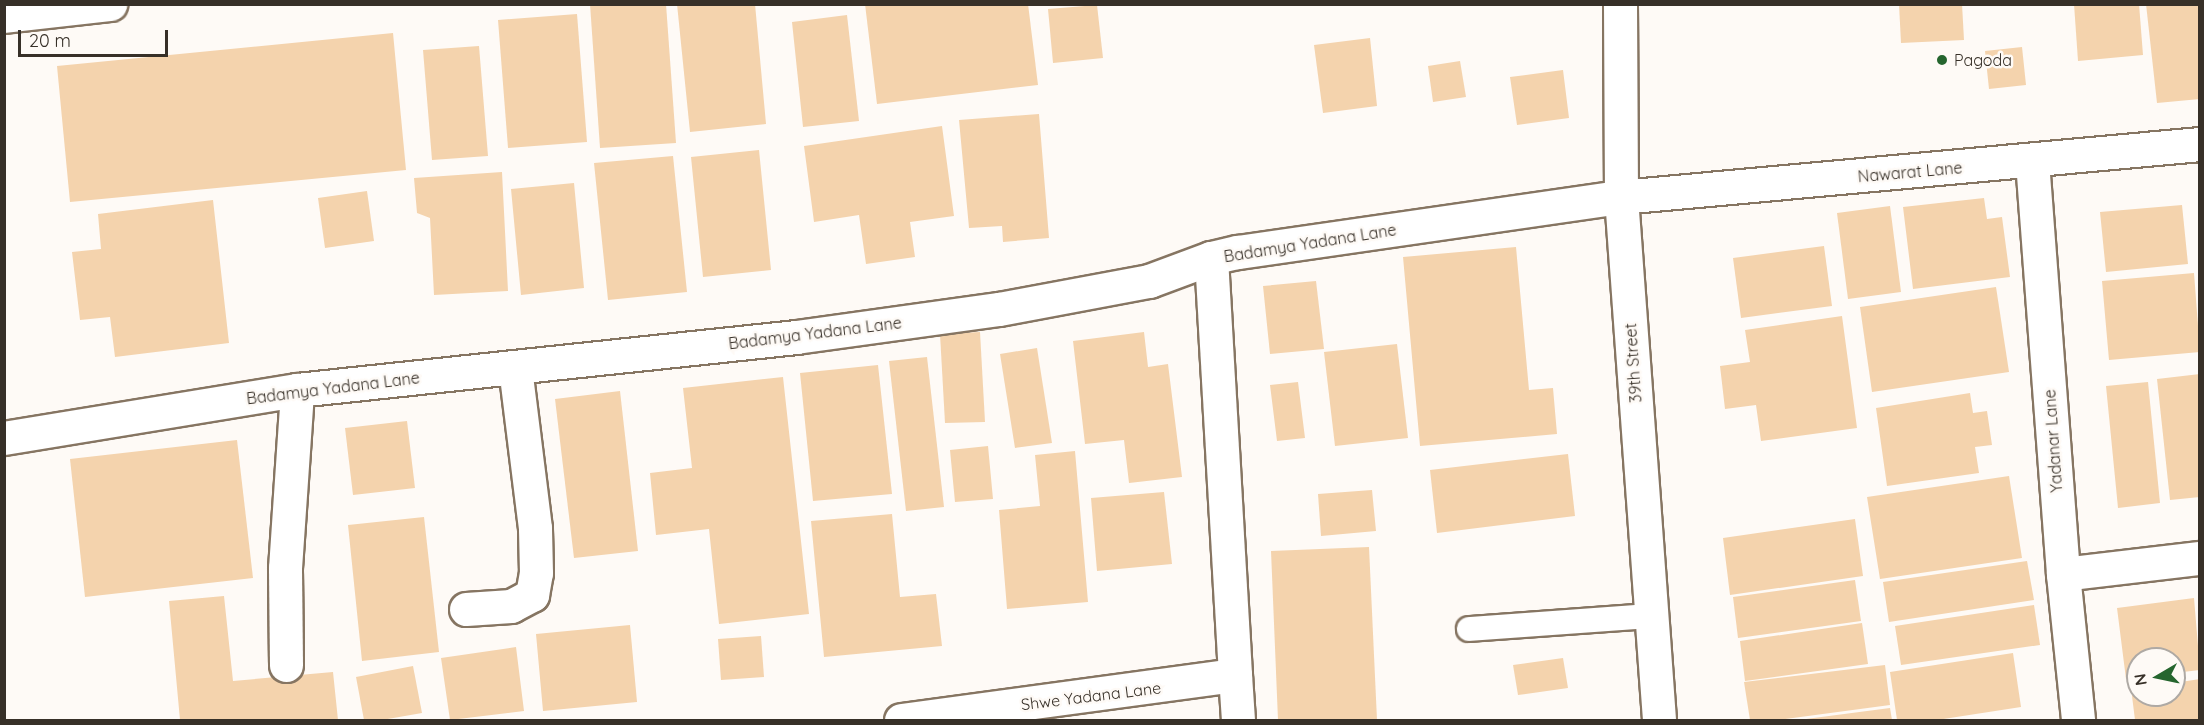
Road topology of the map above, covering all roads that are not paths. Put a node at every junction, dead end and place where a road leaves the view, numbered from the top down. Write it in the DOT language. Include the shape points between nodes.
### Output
graph roads {
  1 [pos="110,4"];
  2 [pos="1620,4"];
  3 [pos="4,16"];
  4 [pos="2199,144"];
  5 [pos="2032,161"];
  6 [pos="1621,197"];
  7 [pos="1211,258"];
  8 [pos="515,367"];
  9 [pos="297,390"];
  10 [pos="4,438"];
  11 [pos="2199,558"];
  12 [pos="2063,574"];
  13 [pos="466,609"];
  14 [pos="1652,616"];
  15 [pos="1469,629"];
  16 [pos="286,665"];
  17 [pos="1235,675"];
  18 [pos="901,720"];
  19 [pos="1238,720"];
  20 [pos="1659,720"];
  21 [pos="2078,720"];
  1 -- 3 [label="street"];
  2 -- 6 [label="street, 39th Street"];
  4 -- 5 [label="street, Nawarat Lane"];
  5 -- 6 [label="street, Nawarat Lane"];
  5 -- 12 [label="street, Yadanar Lane"];
  6 -- 7 [label="street, Badamya Yadana Lane"];
  6 -- 14 [label="street, 39th Street"];
  7 -- 8 [label="street, Badamya Yadana Lane" via="1149,282 999,309 796,337"];
  7 -- 17 [label="street"];
  8 -- 9 [label="street, Badamya Yadana Lane"];
  8 -- 13 [label="street" via="535,528 536,573 532,595 511,606"];
  9 -- 10 [label="street, Badamya Yadana Lane"];
  9 -- 16 [label="street" via="285,568"];
  11 -- 12 [label="street"];
  12 -- 21 [label="street, Yadanar Lane"];
  14 -- 15 [label="lane"];
  14 -- 20 [label="street, 39th Street"];
  17 -- 18 [label="street, Shwe Yadana Lane"];
  17 -- 19 [label="street"];
}
